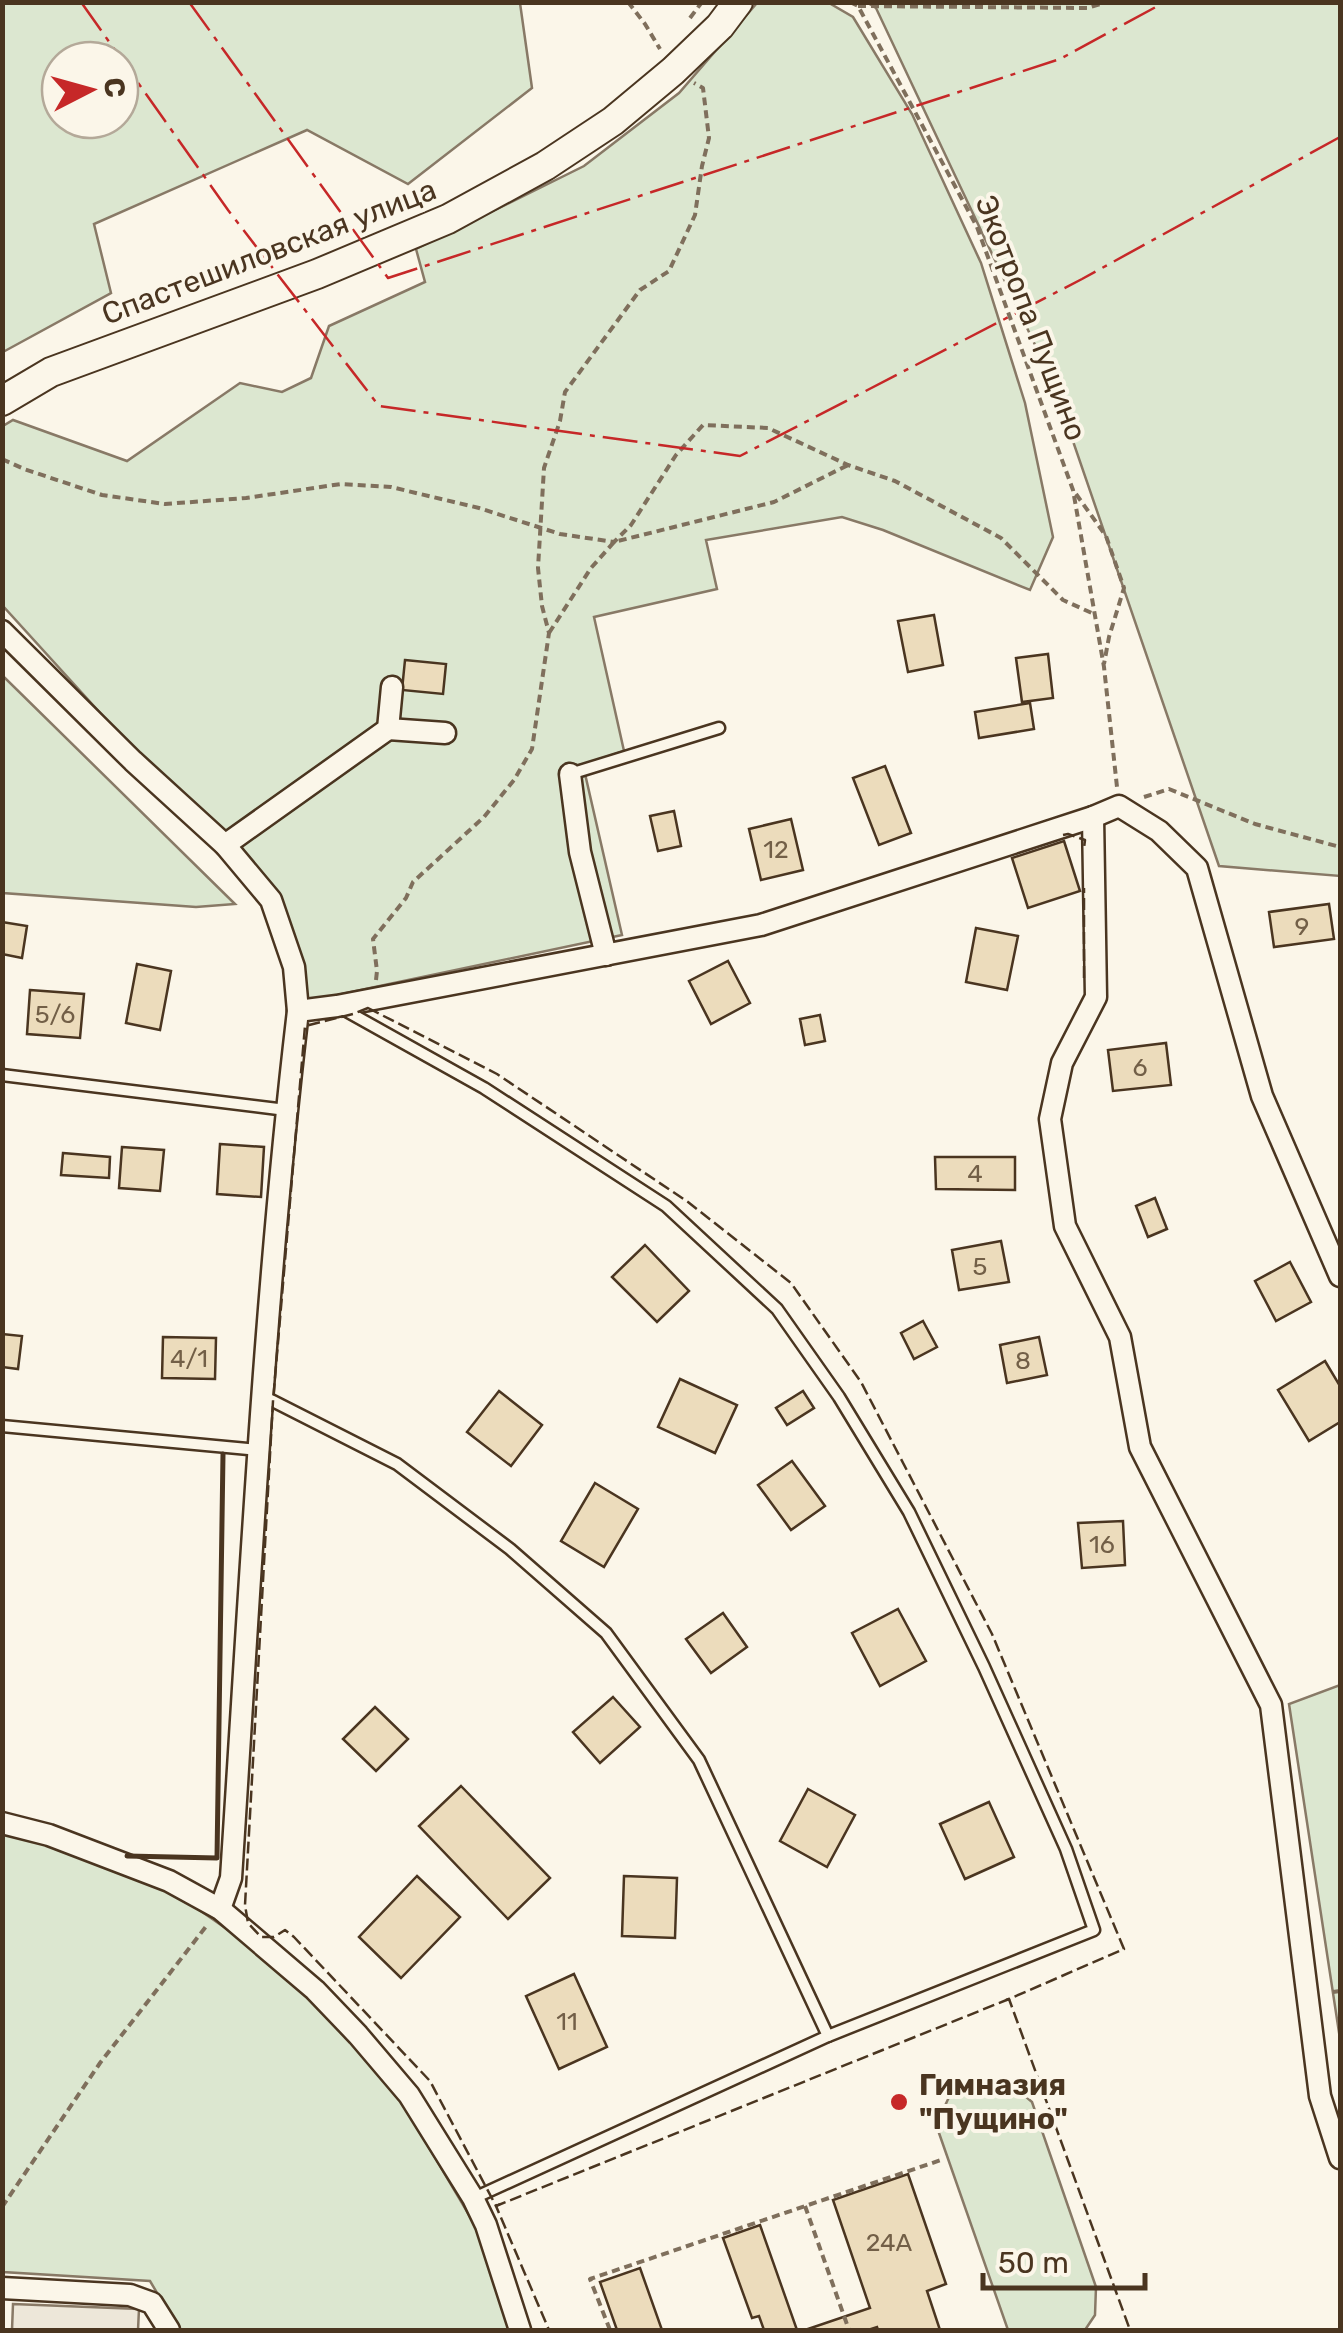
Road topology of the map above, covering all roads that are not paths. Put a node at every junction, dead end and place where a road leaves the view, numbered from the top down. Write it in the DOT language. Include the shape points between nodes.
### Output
graph roads {
  1 [pos="738,2"];
  2 [pos="2,401"];
  3 [pos="2,631"];
  4 [pos="392,687"];
  5 [pos="719,728"];
  6 [pos="388,729"];
  7 [pos="444,734"];
  8 [pos="570,774"];
  9 [pos="1093,817"];
  10 [pos="225,844"];
  11 [pos="606,955"];
  12 [pos="337,1006"];
  13 [pos="298,1011"];
  14 [pos="2,1075"];
  15 [pos="286,1110"];
  16 [pos="1340,1276"];
  17 [pos="263,1396"];
  18 [pos="2,1426"];
  19 [pos="260,1450"];
  20 [pos="2,1823"];
  21 [pos="220,1909"];
  22 [pos="828,2036"];
  23 [pos="1340,2158"];
  24 [pos="473,2198"];
  25 [pos="2,2288"];
  26 [pos="169,2330"];
  27 [pos="520,2330"];
  1 -- 2 [label="street, Спастешиловская улица" via="673,70 599,130 448,219 51,372"];
  3 -- 10 [label="street"];
  4 -- 6 [label="street"];
  5 -- 8 [label="lane"];
  6 -- 7 [label="street"];
  6 -- 10 [label="street"];
  8 -- 11 [label="street" via="580,852"];
  9 -- 11 [label="street" via="761,925"];
  9 -- 16 [label="street" via="1119,806 1159,830 1197,868 1262,1096"];
  9 -- 23 [label="street" via="1096,997 1062,1063 1050,1119 1065,1226 1120,1337 1140,1447 1271,1705 1320,2096"];
  10 -- 13 [label="street" via="270,900 294,968"];
  11 -- 12 [label="street"];
  12 -- 13 [label="street"];
  12 -- 22 [label="lane" via="484,1088 666,1206 778,1308 910,1512 1066,1850 1094,1930"];
  13 -- 15 [label="street"];
  14 -- 15 [label="lane"];
  15 -- 17 [label="street"];
  17 -- 19 [label="street"];
  17 -- 22 [label="lane" via="397,1464 606,1633 699,1760"];
  18 -- 19 [label="lane"];
  19 -- 21 [label="street" via="231,1878"];
  20 -- 21 [label="street" via="169,1881"];
  21 -- 24 [label="street" via="358,2035 409,2095"];
  22 -- 24 [label="lane"];
  24 -- 27 [label="street"];
  25 -- 26 [label="street" via="130,2295 152,2303"];
}
